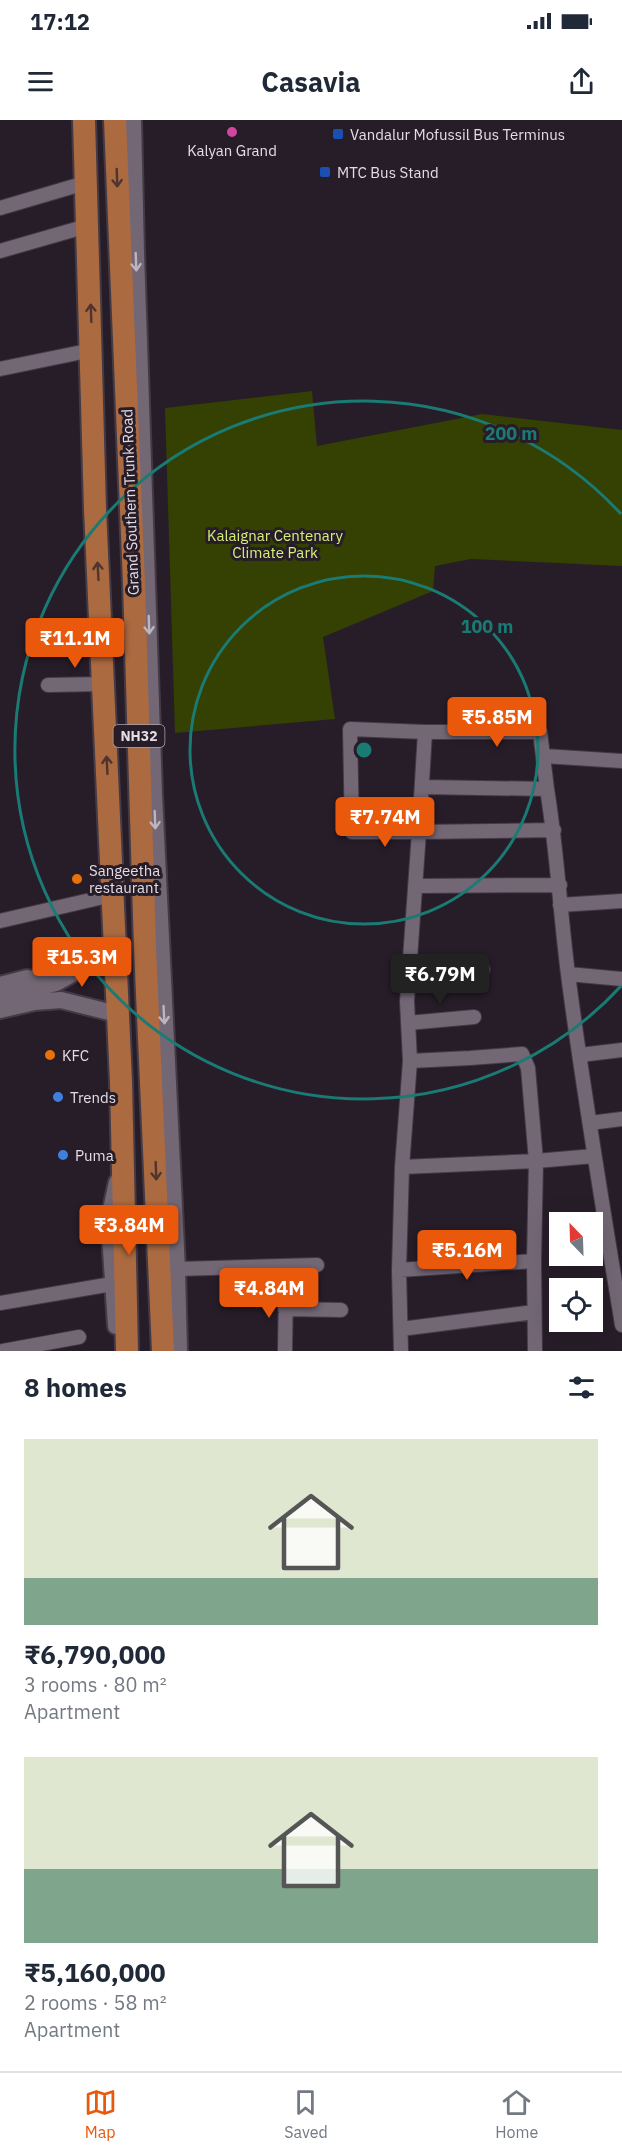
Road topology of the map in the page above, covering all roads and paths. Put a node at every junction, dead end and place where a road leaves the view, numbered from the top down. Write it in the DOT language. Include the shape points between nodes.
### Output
graph roads {
  1 [pos="84,120"];
  2 [pos="115,120"];
  3 [pos="133,120"];
  4 [pos="86,183"];
  5 [pos="0,208"];
  6 [pos="87,226"];
  7 [pos="0,251"];
  8 [pos="92,350"];
  9 [pos="0,369"];
  10 [pos="103,684"];
  11 [pos="48,685"];
  12 [pos="425,732"];
  13 [pos="544,756"];
  14 [pos="622,761"];
  15 [pos="423,788"];
  16 [pos="547,789"];
  17 [pos="554,830"];
  18 [pos="419,832"];
  19 [pos="560,885"];
  20 [pos="416,886"];
  21 [pos="112,895"];
  22 [pos="622,901"];
  23 [pos="560,905"];
  24 [pos="0,921"];
  25 [pos="115,950"];
  26 [pos="483,969"];
  27 [pos="409,974"];
  28 [pos="568,974"];
  29 [pos="622,979"];
  30 [pos="56,983"];
  31 [pos="0,985"];
  32 [pos="34,996"];
  33 [pos="0,997"];
  34 [pos="62,1000"];
  35 [pos="0,1011"];
  36 [pos="117,1014"];
  37 [pos="474,1017"];
  38 [pos="0,1020"];
  39 [pos="408,1023"];
  40 [pos="622,1050"];
  41 [pos="580,1055"];
  42 [pos="410,1060"];
  43 [pos="622,1119"];
  44 [pos="590,1123"];
  45 [pos="594,1156"];
  46 [pos="123,1159"];
  47 [pos="536,1161"];
  48 [pos="402,1167"];
  49 [pos="534,1261"];
  50 [pos="317,1265"];
  51 [pos="177,1269"];
  52 [pos="399,1270"];
  53 [pos="112,1284"];
  54 [pos="286,1287"];
  55 [pos="0,1303"];
  56 [pos="285,1309"];
  57 [pos="341,1310"];
  58 [pos="534,1312"];
  59 [pos="622,1325"];
  60 [pos="401,1329"];
  61 [pos="79,1337"];
  62 [pos="3,1351"];
  63 [pos="117,1351"];
  64 [pos="128,1351"];
  65 [pos="163,1351"];
  66 [pos="179,1351"];
  67 [pos="285,1351"];
  68 [pos="401,1351"];
  69 [pos="535,1351"];
  1 -- 4 [label="highway, NH32"];
  2 -- 65 [label="highway, Grand Southern Trunk Road / NH32, one-way"];
  3 -- 51 [label="street, one-way" via="154,782"];
  4 -- 5 [label="street"];
  4 -- 6 [label="highway, NH32"];
  6 -- 7 [label="street"];
  8 -- 6 [label="highway, NH32, one-way"];
  8 -- 9 [label="street"];
  10 -- 8 [label="highway, NH32, one-way"];
  10 -- 11 [label="street"];
  21 -- 10 [label="highway, NH32, one-way"];
  12 -- 13 [label="street" via="540,732"];
  12 -- 15 [label="street"];
  12 -- 18 [label="street" via="350,729 352,832"];
  13 -- 14 [label="street"];
  13 -- 16 [label="street"];
  15 -- 16 [label="street"];
  15 -- 18 [label="street"];
  16 -- 17 [label="street"];
  17 -- 18 [label="street"];
  17 -- 19 [label="street"];
  18 -- 20 [label="street"];
  19 -- 20 [label="street"];
  19 -- 23 [label="street"];
  20 -- 27 [label="street"];
  21 -- 24 [label="street"];
  21 -- 25 [label="highway, NH32"];
  22 -- 23 [label="street"];
  23 -- 28 [label="street"];
  25 -- 30 [label="street"];
  25 -- 36 [label="highway, NH32"];
  26 -- 27 [label="street"];
  27 -- 39 [label="street"];
  28 -- 29 [label="street"];
  28 -- 41 [label="street"];
  30 -- 31 [label="street" via="27,978"];
  30 -- 32 [label="street"];
  32 -- 33 [label="street"];
  32 -- 34 [label="street"];
  32 -- 35 [label="street"];
  34 -- 36 [label="street"];
  34 -- 38 [label="street"];
  36 -- 46 [label="highway, NH32"];
  37 -- 39 [label="street"];
  39 -- 42 [label="street"];
  40 -- 41 [label="street"];
  41 -- 44 [label="street"];
  42 -- 47 [label="street" via="522,1054 528,1068"];
  42 -- 48 [label="street"];
  43 -- 44 [label="street"];
  44 -- 45 [label="street"];
  45 -- 47 [label="street"];
  45 -- 59 [label="street"];
  46 -- 53 [label="street" via="109,1219"];
  46 -- 64 [label="highway, NH32"];
  47 -- 48 [label="street"];
  47 -- 49 [label="street"];
  48 -- 52 [label="street"];
  49 -- 52 [label="street"];
  49 -- 58 [label="street"];
  50 -- 51 [label="street"];
  51 -- 66 [label="street"];
  52 -- 60 [label="street"];
  53 -- 55 [label="street"];
  53 -- 63 [label="street"];
  54 -- 56 [label="street"];
  56 -- 57 [label="street"];
  56 -- 67 [label="street"];
  58 -- 60 [label="street"];
  58 -- 69 [label="street"];
  60 -- 68 [label="street"];
  61 -- 62 [label="street"];
}
